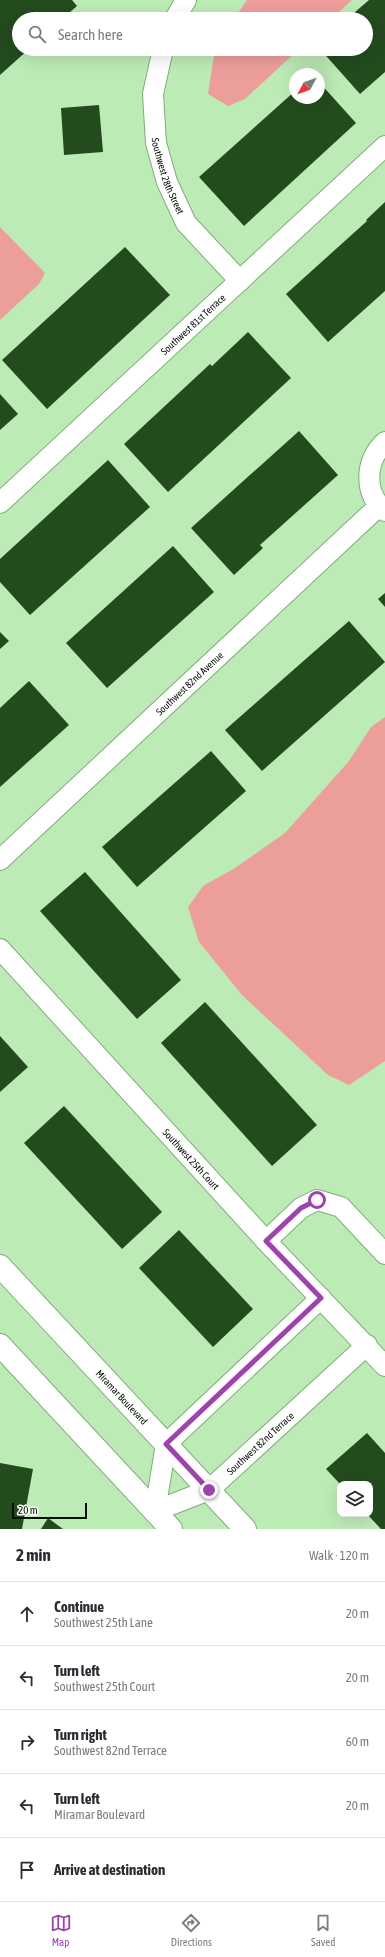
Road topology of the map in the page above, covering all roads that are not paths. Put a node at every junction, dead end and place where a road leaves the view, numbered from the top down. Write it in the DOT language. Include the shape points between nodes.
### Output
graph roads {
  1 [pos="186,0"];
  2 [pos="179,12"];
  3 [pos="161,56"];
  4 [pos="385,146"];
  5 [pos="240,281"];
  6 [pos="385,442"];
  7 [pos="0,503"];
  8 [pos="382,509"];
  9 [pos="0,860"];
  10 [pos="0,950"];
  11 [pos="266,1241"];
  12 [pos="385,1254"];
  13 [pos="0,1266"];
  14 [pos="321,1298"];
  15 [pos="0,1345"];
  16 [pos="367,1345"];
  17 [pos="385,1366"];
  18 [pos="166,1444"];
  19 [pos="209,1490"];
  20 [pos="155,1511"];
  21 [pos="171,1529"];
  22 [pos="245,1529"];
  1 -- 2 [label="street"];
  3 -- 5 [label="street, Southwest 28th Street" via="153,94 156,143 167,182 186,222"];
  4 -- 5 [label="street, Southwest 81st Terrace"];
  5 -- 7 [label="street, Southwest 81st Terrace"];
  6 -- 8 [label="street, Southwest 82nd Avenue" via="371,463 368,478 372,493"];
  8 -- 9 [label="street, Southwest 82nd Avenue"];
  10 -- 11 [label="street, Southwest 25th Court"];
  11 -- 12 [label="street" via="301,1208 317,1200 341,1207"];
  11 -- 14 [label="street, Southwest 25th Court"];
  13 -- 18 [label="street, Miramar Boulevard"];
  14 -- 16 [label="street, Southwest 25th Court"];
  14 -- 18 [label="street"];
  15 -- 20 [label="street"];
  16 -- 17 [label="street, Southwest 25th Court"];
  16 -- 19 [label="street, Southwest 82nd Terrace"];
  18 -- 19 [label="street, Miramar Boulevard"];
  18 -- 20 [label="street"];
  19 -- 20 [label="street, Southwest 82nd Terrace"];
  19 -- 22 [label="street, Miramar Boulevard"];
  20 -- 21 [label="street"];
}
